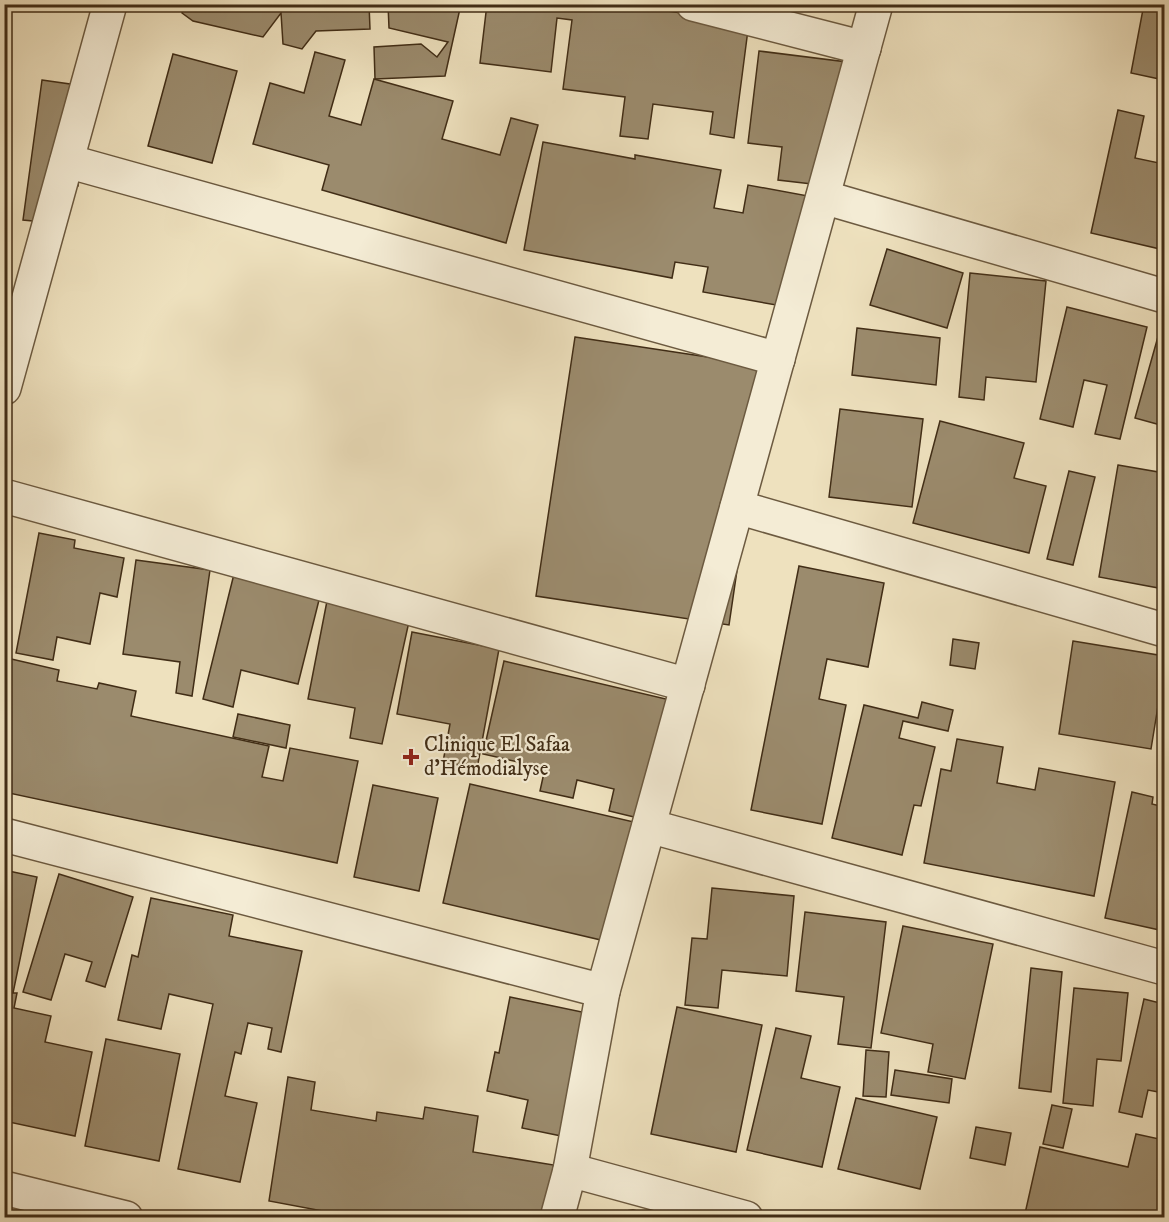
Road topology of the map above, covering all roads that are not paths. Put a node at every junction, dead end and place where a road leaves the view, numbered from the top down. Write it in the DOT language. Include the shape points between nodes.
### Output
graph roads {
  1 [pos="110,4"];
  2 [pos="693,4"];
  3 [pos="876,4"];
  4 [pos="864,48"];
  5 [pos="67,161"];
  6 [pos="822,197"];
  7 [pos="1164,296"];
  8 [pos="778,359"];
  9 [pos="4,388"];
  10 [pos="4,496"];
  11 [pos="737,507"];
  12 [pos="1164,630"];
  13 [pos="688,685"];
  14 [pos="648,826"];
  15 [pos="4,835"];
  16 [pos="1164,968"];
  17 [pos="603,991"];
  18 [pos="570,1170"];
  19 [pos="4,1188"];
  20 [pos="126,1218"];
  21 [pos="557,1218"];
  22 [pos="746,1218"];
  1 -- 5 [label="street"];
  2 -- 4 [label="street"];
  3 -- 4 [label="street"];
  4 -- 6 [label="street"];
  5 -- 8 [label="street"];
  5 -- 9 [label="street"];
  6 -- 7 [label="street"];
  6 -- 8 [label="street"];
  8 -- 11 [label="street"];
  10 -- 13 [label="street"];
  11 -- 12 [label="street"];
  11 -- 13 [label="street"];
  13 -- 14 [label="street"];
  14 -- 16 [label="street"];
  14 -- 17 [label="street"];
  15 -- 17 [label="street"];
  17 -- 18 [label="street"];
  18 -- 21 [label="street"];
  18 -- 22 [label="street"];
  19 -- 20 [label="street"];
}
